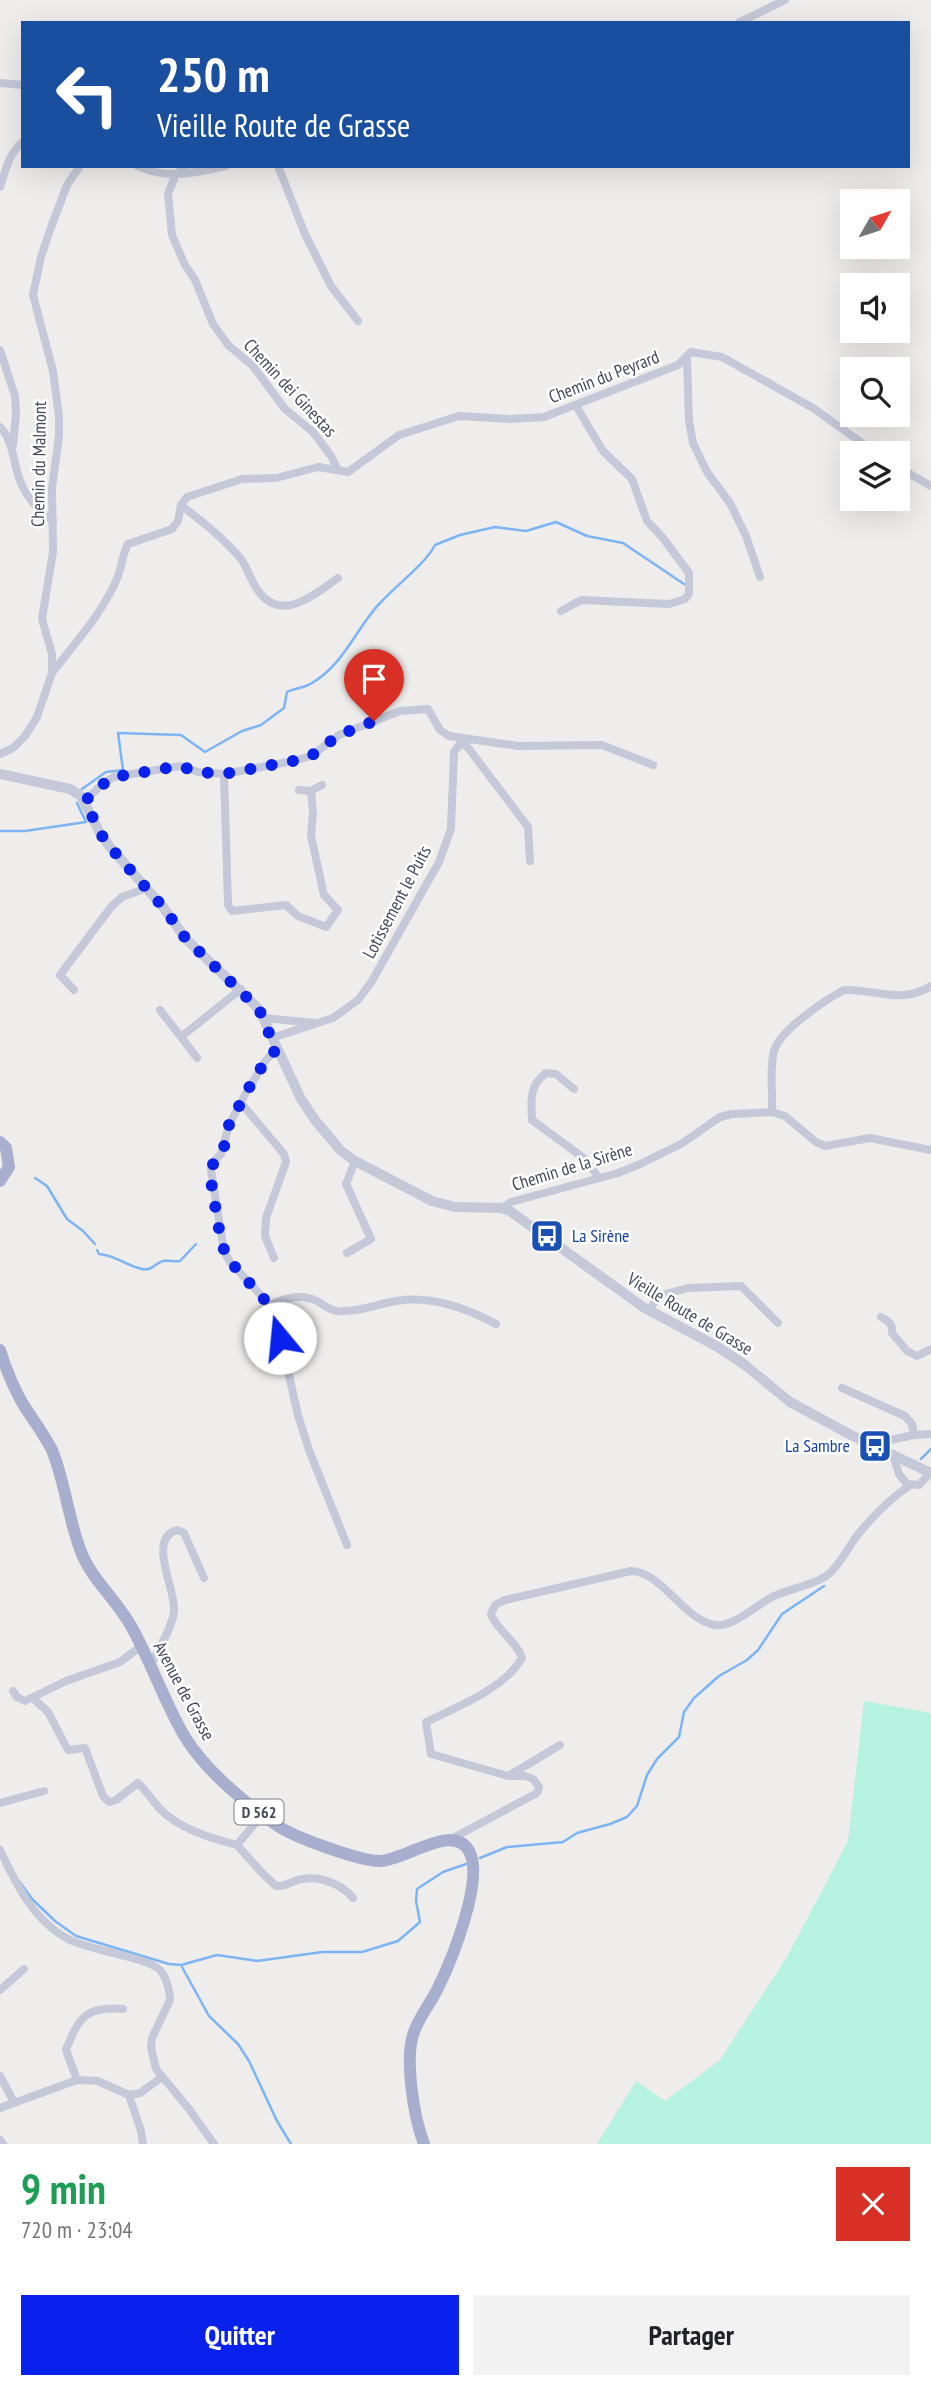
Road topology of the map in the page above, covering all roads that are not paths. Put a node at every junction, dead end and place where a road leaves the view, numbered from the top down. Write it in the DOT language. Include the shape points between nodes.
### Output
graph roads {
  1 [pos="785,0"];
  2 [pos="742,21"];
  3 [pos="0,83"];
  4 [pos="21,85"];
  5 [pos="21,143"];
  6 [pos="79,168"];
  7 [pos="142,168"];
  8 [pos="184,168"];
  9 [pos="216,168"];
  10 [pos="279,168"];
  11 [pos="175,176"];
  12 [pos="0,187"];
  13 [pos="358,321"];
  14 [pos="0,350"];
  15 [pos="687,358"];
  16 [pos="576,406"];
  17 [pos="0,427"];
  18 [pos="859,441"];
  19 [pos="12,451"];
  20 [pos="337,468"];
  21 [pos="910,474"];
  22 [pos="931,486"];
  23 [pos="181,505"];
  24 [pos="53,521"];
  25 [pos="760,577"];
  26 [pos="338,578"];
  27 [pos="561,611"];
  28 [pos="52,674"];
  29 [pos="0,754"];
  30 [pos="653,765"];
  31 [pos="0,774"];
  32 [pos="224,774"];
  33 [pos="322,785"];
  34 [pos="299,790"];
  35 [pos="311,791"];
  36 [pos="85,801"];
  37 [pos="530,861"];
  38 [pos="147,888"];
  39 [pos="931,986"];
  40 [pos="241,989"];
  41 [pos="74,990"];
  42 [pos="160,1010"];
  43 [pos="265,1018"];
  44 [pos="317,1023"];
  45 [pos="181,1037"];
  46 [pos="272,1038"];
  47 [pos="276,1050"];
  48 [pos="197,1058"];
  49 [pos="574,1088"];
  50 [pos="241,1103"];
  51 [pos="772,1112"];
  52 [pos="0,1142"];
  53 [pos="931,1150"];
  54 [pos="355,1161"];
  55 [pos="600,1178"];
  56 [pos="0,1181"];
  57 [pos="502,1208"];
  58 [pos="347,1253"];
  59 [pos="274,1258"];
  60 [pos="270,1306"];
  61 [pos="649,1311"];
  62 [pos="881,1317"];
  63 [pos="778,1323"];
  64 [pos="496,1324"];
  65 [pos="931,1349"];
  66 [pos="0,1350"];
  67 [pos="842,1388"];
  68 [pos="931,1434"];
  69 [pos="914,1435"];
  70 [pos="879,1448"];
  71 [pos="893,1454"];
  72 [pos="931,1473"];
  73 [pos="901,1476"];
  74 [pos="910,1485"];
  75 [pos="894,1496"];
  76 [pos="346,1545"];
  77 [pos="204,1578"];
  78 [pos="140,1647"];
  79 [pos="150,1666"];
  80 [pos="13,1692"];
  81 [pos="33,1698"];
  82 [pos="560,1745"];
  83 [pos="508,1776"];
  84 [pos="44,1791"];
  85 [pos="0,1803"];
  86 [pos="262,1815"];
  87 [pos="451,1839"];
  88 [pos="237,1845"];
  89 [pos="0,1850"];
  90 [pos="353,1898"];
  91 [pos="24,1969"];
  92 [pos="0,1990"];
  93 [pos="122,2009"];
  94 [pos="0,2076"];
  95 [pos="161,2078"];
  96 [pos="77,2080"];
  97 [pos="130,2095"];
  98 [pos="14,2102"];
  99 [pos="0,2108"];
  100 [pos="0,2140"];
  101 [pos="3,2144"];
  102 [pos="143,2144"];
  103 [pos="214,2144"];
  104 [pos="424,2144"];
  1 -- 2 [label="street"];
  3 -- 4 [label="street"];
  5 -- 12 [label="street" via="10,158"];
  6 -- 24 [label="street, Chemin du Malmont" via="66,185 33,295 53,370 59,416"];
  7 -- 11 [label="street"];
  8 -- 11 [label="street"];
  9 -- 11 [label="street"];
  10 -- 13 [label="street" via="331,286"];
  11 -- 20 [label="street, Chemin dei Ginestas" via="168,194 172,235 213,324 285,409 313,432"];
  14 -- 19 [label="street" via="15,396"];
  15 -- 16 [label="street, Chemin du Peyrard"];
  15 -- 18 [label="street, Chemin du Peyrard" via="691,352 722,357 813,408"];
  15 -- 25 [label="street" via="693,443 730,503"];
  16 -- 20 [label="street, Chemin du Peyrard" via="544,417 459,416 400,435 348,471"];
  16 -- 27 [label="street" via="603,451 632,479 647,521 689,573 689,594 669,604 581,600"];
  17 -- 19 [label="street"];
  19 -- 24 [label="street" via="27,494"];
  20 -- 23 [label="street, Chemin du Peyrard" via="242,479 187,497"];
  21 -- 22 [label="street"];
  23 -- 26 [label="street" via="228,544 258,592 276,605 299,604"];
  23 -- 28 [label="street, Chemin du Peyrard" via="172,529 128,544 117,581"];
  24 -- 28 [label="street, Chemin du Malmont" via="42,619 52,654"];
  28 -- 29 [label="street, Chemin du Malmont" via="25,736"];
  30 -- 32 [label="street" via="601,745 518,746 449,736 428,709 400,711 361,726 339,735 311,756"];
  31 -- 36 [label="street" via="70,789"];
  32 -- 35 [label="street" via="228,905 232,911 286,905 298,916 326,928 338,910 324,895 311,836"];
  32 -- 36 [label="street" via="180,766 114,777"];
  33 -- 35 [label="street"];
  34 -- 35 [label="street"];
  36 -- 38 [label="street, Vieille Route de Grasse" via="100,833"];
  37 -- 44 [label="street, Lotissement le Puits" via="528,827 466,745 460,744 454,752 451,829 439,862 358,1000"];
  38 -- 40 [label="street, Vieille Route de Grasse" via="194,948"];
  38 -- 41 [label="street" via="122,897 111,907 60,975"];
  39 -- 51 [label="street" via="902,997 845,990 794,1025 774,1051"];
  40 -- 43 [label="street, Vieille Route de Grasse"];
  40 -- 45 [label="street"];
  42 -- 45 [label="street"];
  43 -- 44 [label="street"];
  43 -- 46 [label="street, Vieille Route de Grasse"];
  44 -- 46 [label="street, Lotissement le Puits"];
  45 -- 48 [label="street"];
  46 -- 47 [label="street, Vieille Route de Grasse"];
  47 -- 50 [label="street"];
  47 -- 54 [label="street, Vieille Route de Grasse" via="315,1120"];
  49 -- 55 [label="street" via="556,1074 546,1073 531,1089 532,1120 585,1159"];
  50 -- 59 [label="street" via="286,1162 266,1218 265,1236"];
  50 -- 60 [label="street" via="210,1175 227,1258"];
  51 -- 53 [label="street" via="785,1116 825,1146 870,1138"];
  51 -- 55 [label="street, Chemin de la Sirène" via="720,1116 655,1158"];
  52 -- 56 [label="main road" via="9,1157 9,1167"];
  54 -- 57 [label="street, Vieille Route de Grasse" via="432,1201 454,1207"];
  54 -- 58 [label="street" via="346,1184 371,1239"];
  55 -- 57 [label="street, Chemin de la Sirène"];
  57 -- 61 [label="street, Vieille Route de Grasse" via="534,1226"];
  60 -- 64 [label="street" via="283,1299 309,1297 331,1310 347,1311 423,1300 466,1309"];
  60 -- 76 [label="street" via="309,1450"];
  61 -- 63 [label="street" via="658,1296 673,1291 741,1286"];
  61 -- 70 [label="street, Vieille Route de Grasse" via="725,1352 790,1402"];
  62 -- 65 [label="street" via="907,1351 917,1356"];
  66 -- 78 [label="main road, Avenue de Grasse / D 562" via="16,1391 51,1449 80,1550"];
  67 -- 69 [label="street" via="905,1416"];
  68 -- 69 [label="street"];
  69 -- 70 [label="street" via="890,1440"];
  70 -- 71 [label="street, Vieille Route de Grasse"];
  71 -- 72 [label="street, Vieille Route de Grasse"];
  71 -- 73 [label="street"];
  72 -- 74 [label="street" via="919,1485"];
  73 -- 74 [label="street"];
  73 -- 75 [label="street"];
  74 -- 75 [label="street"];
  75 -- 83 [label="street" via="830,1574 780,1592 731,1623 715,1625 693,1614 644,1571 495,1605 491,1614 495,1624 522,1658 516,1668 478,1697 426,1722 431,1755"];
  77 -- 79 [label="street" via="184,1533 172,1531 164,1565 175,1611"];
  78 -- 79 [label="main road, Avenue de Grasse / D 562"];
  78 -- 81 [label="street" via="120,1662"];
  79 -- 86 [label="main road, Avenue de Grasse / D 562" via="197,1754"];
  80 -- 81 [label="street" via="25,1701"];
  81 -- 88 [label="street" via="48,1712 68,1749 85,1748 109,1802 138,1783 180,1824"];
  82 -- 83 [label="street"];
  83 -- 87 [label="street" via="533,1779 539,1787 537,1793"];
  84 -- 85 [label="street"];
  86 -- 87 [label="main road, Avenue de Grasse / D 562" via="310,1842 380,1861"];
  86 -- 88 [label="street"];
  87 -- 104 [label="main road" via="465,1844 472,1855 473,1888 438,1990 413,2033 411,2070"];
  88 -- 90 [label="street" via="276,1885 302,1879 336,1883"];
  89 -- 95 [label="street" via="22,1896 67,1939 160,1970 170,1993 151,2047"];
  91 -- 92 [label="street"];
  93 -- 96 [label="street" via="90,2011 75,2030 66,2050"];
  94 -- 98 [label="street"];
  95 -- 97 [label="street"];
  95 -- 103 [label="street"];
  96 -- 97 [label="street" via="98,2081"];
  96 -- 98 [label="street"];
  97 -- 102 [label="street"];
  98 -- 99 [label="street"];
  100 -- 101 [label="street"];
}
